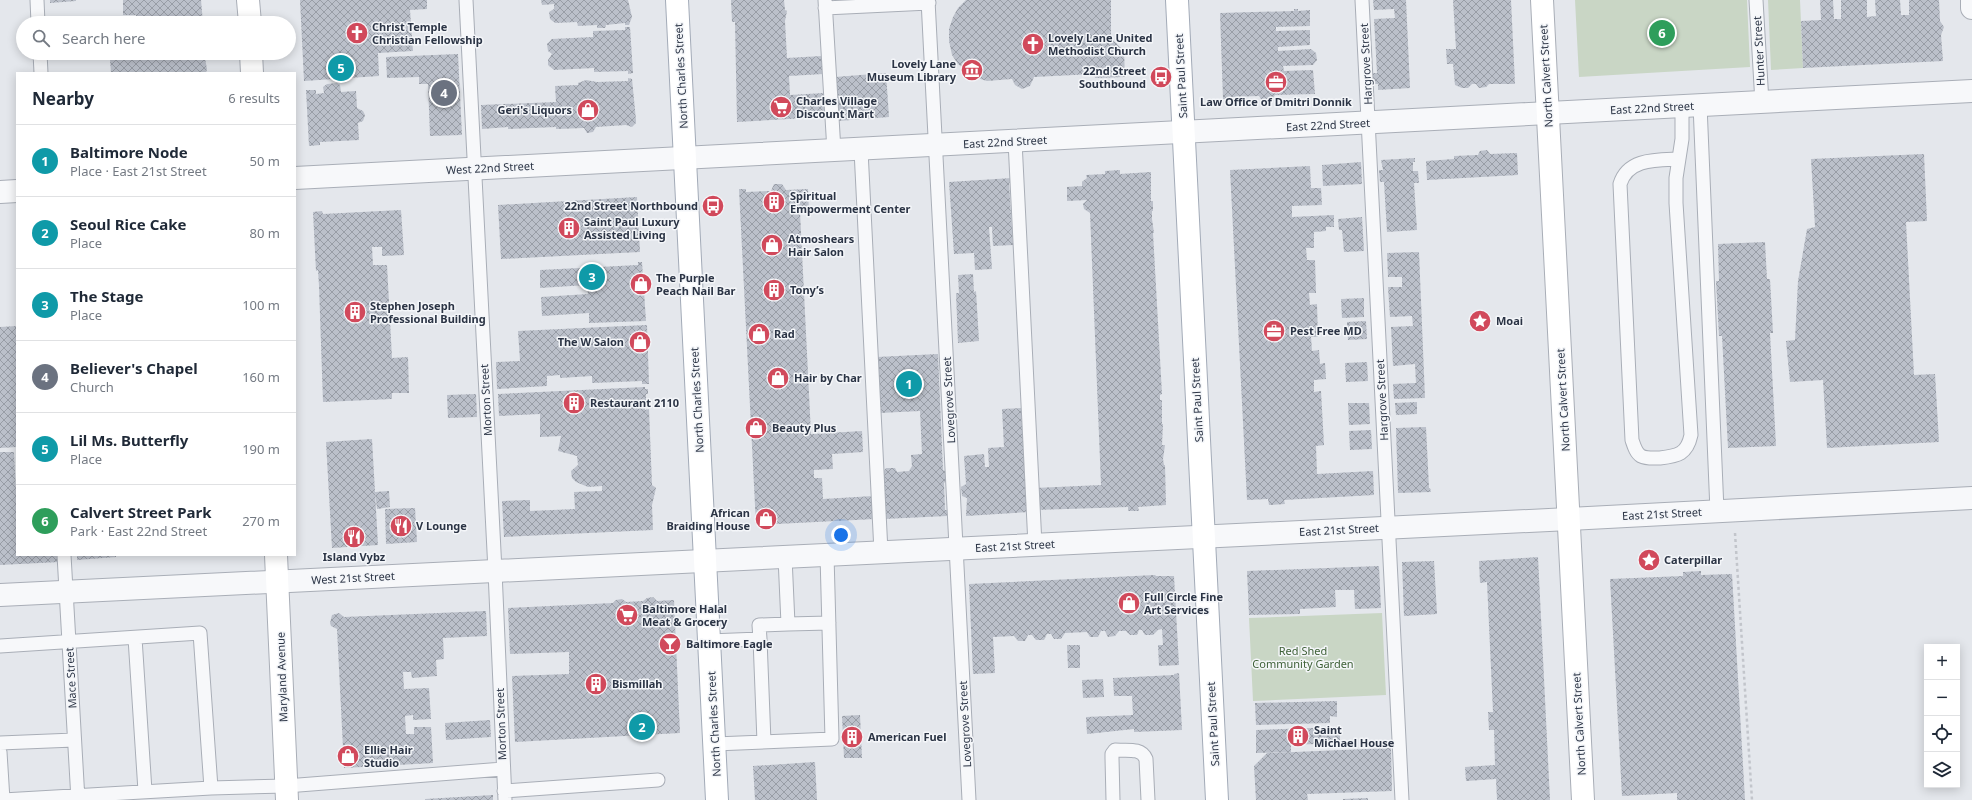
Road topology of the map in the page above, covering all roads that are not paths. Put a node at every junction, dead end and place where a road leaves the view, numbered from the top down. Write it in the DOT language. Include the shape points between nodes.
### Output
graph roads {
  1 [pos="37,0"];
  2 [pos="248,0"];
  3 [pos="466,0"];
  4 [pos="677,0"];
  5 [pos="1177,0"];
  6 [pos="1362,0"];
  7 [pos="1542,0"];
  8 [pos="1756,0"];
  9 [pos="1972,0"];
  10 [pos="928,2"];
  11 [pos="825,4"];
  12 [pos="1972,8"];
  13 [pos="38,16"];
  14 [pos="249,16"];
  15 [pos="40,60"];
  16 [pos="251,60"];
  17 [pos="41,72"];
  18 [pos="252,72"];
  19 [pos="1972,91"];
  20 [pos="1762,102"];
  21 [pos="1691,106"];
  22 [pos="1548,113"];
  23 [pos="1368,123"];
  24 [pos="1184,132"];
  25 [pos="1015,141"];
  26 [pos="937,146"];
  27 [pos="861,150"];
  28 [pos="834,151"];
  29 [pos="685,159"];
  30 [pos="1679,159"];
  31 [pos="475,169"];
  32 [pos="296,178"];
  33 [pos="16,191"];
  34 [pos="0,192"];
  35 [pos="1972,498"];
  36 [pos="1726,511"];
  37 [pos="1569,519"];
  38 [pos="1388,527"];
  39 [pos="1204,536"];
  40 [pos="1035,545"];
  41 [pos="956,548"];
  42 [pos="880,552"];
  43 [pos="827,555"];
  44 [pos="64,556"];
  45 [pos="276,556"];
  46 [pos="785,557"];
  47 [pos="705,561"];
  48 [pos="495,571"];
  49 [pos="278,581"];
  50 [pos="66,592"];
  51 [pos="0,595"];
  52 [pos="829,623"];
  53 [pos="788,624"];
  54 [pos="135,638"];
  55 [pos="760,639"];
  56 [pos="69,641"];
  57 [pos="709,641"];
  58 [pos="0,646"];
  59 [pos="74,740"];
  60 [pos="764,742"];
  61 [pos="0,744"];
  62 [pos="715,744"];
  63 [pos="0,752"];
  64 [pos="503,769"];
  65 [pos="658,780"];
  66 [pos="211,788"];
  67 [pos="146,791"];
  68 [pos="286,793"];
  69 [pos="504,795"];
  70 [pos="78,797"];
  71 [pos="1,800"];
  72 [pos="718,800"];
  73 [pos="969,800"];
  74 [pos="1113,800"];
  75 [pos="1148,800"];
  76 [pos="1217,800"];
  77 [pos="1402,800"];
  78 [pos="1583,800"];
  1 -- 13 [label="lane"];
  2 -- 14 [label="main road"];
  3 -- 31 [label="lane, Morton Street"];
  4 -- 29 [label="main road, North Charles Street"];
  5 -- 24 [label="main road, Saint Paul Street"];
  6 -- 23 [label="lane, Hargrove Street"];
  7 -- 22 [label="main road, North Calvert Street"];
  8 -- 20 [label="lane, Hunter Street"];
  9 -- 12 [label="street"];
  10 -- 11 [label="lane"];
  10 -- 26 [label="lane, Lovegrove Street"];
  11 -- 28 [label="lane"];
  15 -- 17 [label="lane"];
  16 -- 18 [label="main road"];
  19 -- 20 [label="street, East 22nd Street"];
  20 -- 21 [label="street, East 22nd Street"];
  21 -- 22 [label="street, East 22nd Street"];
  21 -- 30 [label="lane"];
  21 -- 36 [label="lane"];
  22 -- 23 [label="street, East 22nd Street"];
  22 -- 37 [label="main road, North Calvert Street"];
  23 -- 24 [label="street, East 22nd Street"];
  23 -- 38 [label="lane, Hargrove Street"];
  24 -- 25 [label="street, East 22nd Street"];
  24 -- 39 [label="main road, Saint Paul Street"];
  25 -- 26 [label="street, East 22nd Street"];
  25 -- 40 [label="lane"];
  26 -- 27 [label="street, East 22nd Street"];
  26 -- 41 [label="lane, Lovegrove Street"];
  27 -- 28 [label="street, East 22nd Street"];
  27 -- 42 [label="lane"];
  28 -- 29 [label="street, East 22nd Street"];
  29 -- 31 [label="street, West 22nd Street"];
  29 -- 47 [label="main road, North Charles Street"];
  30 -- 30 [label="lane" via="1676,203 1691,435 1689,446 1682,453 1674,457 1652,458 1642,456 1635,450 1632,440 1620,184 1623,173 1632,166 1652,160"];
  31 -- 32 [label="street, West 22nd Street"];
  31 -- 48 [label="lane, Morton Street"];
  33 -- 34 [label="street"];
  35 -- 36 [label="street, East 21st Street"];
  36 -- 37 [label="street, East 21st Street"];
  37 -- 38 [label="street, East 21st Street"];
  37 -- 78 [label="main road, North Calvert Street"];
  38 -- 39 [label="street, East 21st Street"];
  38 -- 77 [label="lane, Hargrove Street"];
  39 -- 40 [label="street, East 21st Street"];
  39 -- 76 [label="main road, Saint Paul Street"];
  40 -- 41 [label="street, East 21st Street"];
  41 -- 42 [label="street, East 21st Street"];
  41 -- 73 [label="lane, Lovegrove Street"];
  42 -- 43 [label="street, East 21st Street"];
  43 -- 46 [label="street, East 21st Street"];
  43 -- 52 [label="lane"];
  44 -- 50 [label="lane, Mace Street"];
  45 -- 49 [label="main road, Maryland Avenue"];
  46 -- 47 [label="street, East 21st Street"];
  46 -- 53 [label="lane"];
  47 -- 48 [label="street, West 21st Street"];
  47 -- 57 [label="main road, North Charles Street"];
  48 -- 49 [label="street, West 21st Street"];
  48 -- 64 [label="lane, Morton Street"];
  49 -- 50 [label="street, West 21st Street"];
  49 -- 68 [label="main road, Maryland Avenue"];
  50 -- 51 [label="street, West 21st Street"];
  50 -- 56 [label="lane, Mace Street"];
  52 -- 53 [label="lane"];
  52 -- 60 [label="lane" via="832,739"];
  53 -- 55 [label="lane" via="759,625"];
  54 -- 56 [label="lane"];
  54 -- 66 [label="lane" via="200,633"];
  54 -- 67 [label="lane"];
  55 -- 57 [label="lane"];
  55 -- 60 [label="lane"];
  56 -- 58 [label="lane"];
  56 -- 59 [label="lane, Mace Street"];
  57 -- 62 [label="main road, North Charles Street"];
  59 -- 61 [label="lane"];
  59 -- 70 [label="lane, Mace Street"];
  60 -- 62 [label="lane"];
  62 -- 72 [label="main road, North Charles Street"];
  63 -- 71 [label="lane"];
  64 -- 68 [label="lane"];
  64 -- 69 [label="lane, Morton Street"];
  65 -- 69 [label="lane"];
  66 -- 67 [label="lane"];
  66 -- 68 [label="lane"];
  67 -- 70 [label="lane"];
  70 -- 71 [label="lane"];
  74 -- 75 [label="lane" via="1112,754 1115,750 1140,751 1144,754"];
}
